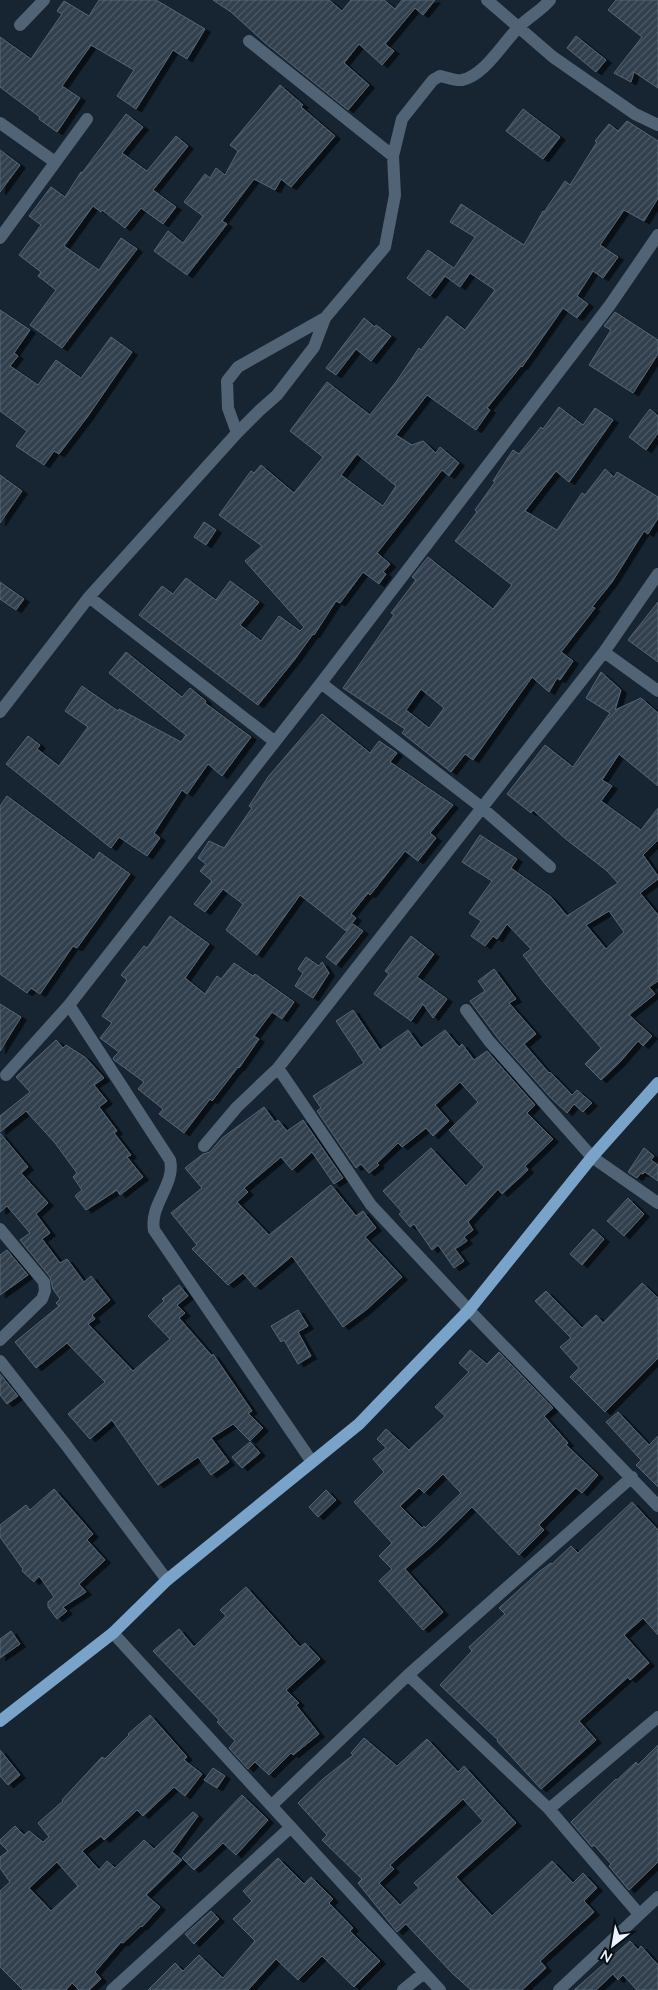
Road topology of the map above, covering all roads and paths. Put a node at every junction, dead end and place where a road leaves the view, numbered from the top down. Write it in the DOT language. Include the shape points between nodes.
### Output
graph roads {
  1 [pos="44,0"];
  2 [pos="487,0"];
  3 [pos="550,0"];
  4 [pos="20,25"];
  5 [pos="519,27"];
  6 [pos="249,41"];
  7 [pos="87,119"];
  8 [pos="0,123"];
  9 [pos="658,125"];
  10 [pos="394,156"];
  11 [pos="55,162"];
  12 [pos="658,234"];
  13 [pos="0,238"];
  14 [pos="325,318"];
  15 [pos="237,433"];
  16 [pos="658,574"];
  17 [pos="89,597"];
  18 [pos="604,652"];
  19 [pos="321,683"];
  20 [pos="658,691"];
  21 [pos="0,712"];
  22 [pos="274,742"];
  23 [pos="481,807"];
  24 [pos="550,867"];
  25 [pos="69,1005"];
  26 [pos="466,1010"];
  27 [pos="278,1068"];
  28 [pos="6,1075"];
  29 [pos="658,1082"];
  30 [pos="204,1146"];
  31 [pos="592,1157"];
  32 [pos="658,1203"];
  33 [pos="0,1228"];
  34 [pos="469,1310"];
  35 [pos="0,1340"];
  36 [pos="0,1361"];
  37 [pos="312,1462"];
  38 [pos="632,1477"];
  39 [pos="658,1506"];
  40 [pos="167,1580"];
  41 [pos="114,1633"];
  42 [pos="408,1675"];
  43 [pos="658,1718"];
  44 [pos="0,1721"];
  45 [pos="272,1805"];
  46 [pos="549,1810"];
  47 [pos="291,1827"];
  48 [pos="658,1897"];
  49 [pos="639,1914"];
  50 [pos="424,1973"];
  51 [pos="112,1990"];
  52 [pos="403,1990"];
  53 [pos="440,1990"];
  54 [pos="559,1990"];
  1 -- 4 [label="street"];
  2 -- 5 [label="street"];
  3 -- 5 [label="street"];
  5 -- 9 [label="street" via="553,57 635,114"];
  5 -- 10 [label="street" via="488,64 471,77 461,80 440,76 433,80 402,119"];
  6 -- 10 [label="street"];
  7 -- 11 [label="street"];
  8 -- 11 [label="street"];
  10 -- 14 [label="street" via="395,195 385,247"];
  11 -- 13 [label="street"];
  12 -- 19 [label="street" via="610,305"];
  14 -- 15 [label="street" via="314,347 277,395"];
  14 -- 15 [label="street" via="238,367 226,381 228,408"];
  15 -- 17 [label="street"];
  16 -- 18 [label="street"];
  17 -- 21 [label="street"];
  17 -- 22 [label="street"];
  18 -- 20 [label="street"];
  18 -- 23 [label="street"];
  19 -- 22 [label="street"];
  19 -- 23 [label="street"];
  22 -- 25 [label="street"];
  23 -- 24 [label="street"];
  23 -- 27 [label="street"];
  25 -- 28 [label="street"];
  25 -- 37 [label="street" via="170,1160 172,1170 154,1212 154,1230"];
  26 -- 31 [label="street" via="489,1041"];
  27 -- 30 [label="street" via="237,1107"];
  27 -- 34 [label="street" via="371,1205"];
  29 -- 31 [label="main road"];
  31 -- 32 [label="street"];
  31 -- 34 [label="main road"];
  33 -- 35 [label="street" via="44,1282 45,1291 42,1299"];
  34 -- 37 [label="main road" via="359,1424"];
  34 -- 38 [label="street"];
  36 -- 40 [label="street"];
  37 -- 40 [label="main road"];
  38 -- 39 [label="street"];
  38 -- 42 [label="street"];
  40 -- 41 [label="main road"];
  41 -- 44 [label="main road"];
  41 -- 45 [label="street"];
  42 -- 45 [label="street"];
  42 -- 46 [label="street"];
  43 -- 46 [label="street"];
  45 -- 47 [label="street"];
  46 -- 49 [label="street"];
  47 -- 50 [label="street"];
  47 -- 51 [label="street"];
  48 -- 49 [label="street"];
  49 -- 54 [label="street"];
  50 -- 52 [label="street"];
  50 -- 53 [label="street"];
}
